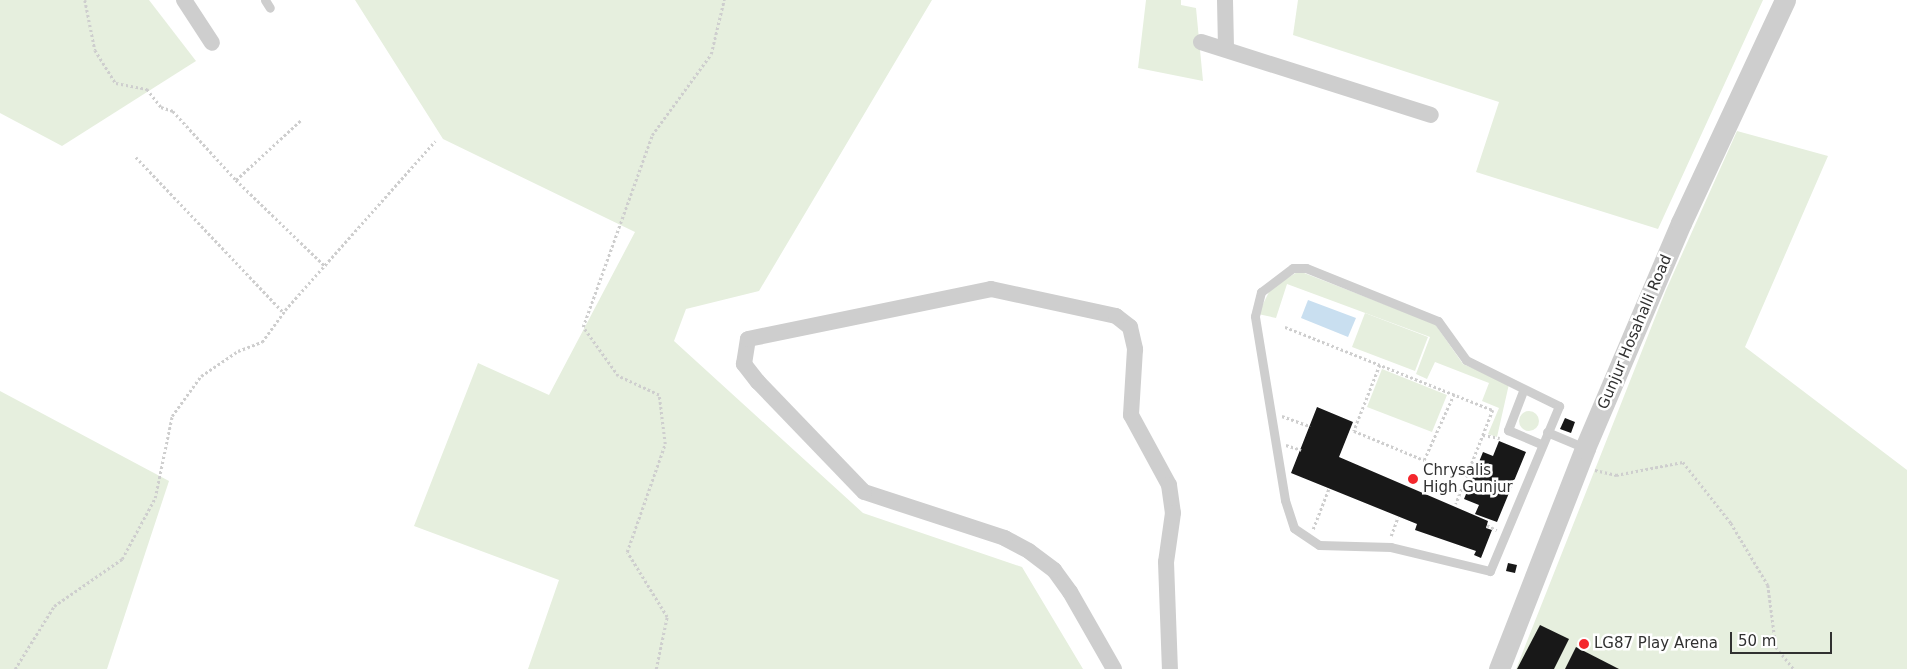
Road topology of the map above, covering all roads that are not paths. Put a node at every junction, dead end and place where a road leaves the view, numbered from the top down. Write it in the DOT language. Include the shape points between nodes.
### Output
graph roads {
  1 [pos="184,0"];
  2 [pos="1225,0"];
  3 [pos="1785,0"];
  4 [pos="1201,42"];
  5 [pos="212,43"];
  6 [pos="1226,48"];
  7 [pos="1431,115"];
  8 [pos="1523,391"];
  9 [pos="1547,432"];
  10 [pos="1541,444"];
  11 [pos="1582,457"];
  12 [pos="1114,669"];
  13 [pos="1170,669"];
  14 [pos="1499,669"];
  1 -- 5 [label="street"];
  2 -- 6 [label="street"];
  3 -- 11 [label="street, Gunjur Hosahalli Road" via="1681,223"];
  4 -- 6 [label="street"];
  6 -- 7 [label="street"];
  8 -- 9 [label="lane" via="1559,406"];
  8 -- 10 [label="lane" via="1508,430"];
  8 -- 10 [label="lane" via="1466,360 1438,321 1302,267 1270,282 1256,304 1291,520 1308,542 1387,547 1490,571"];
  9 -- 10 [label="lane"];
  9 -- 11 [label="lane"];
  11 -- 14 [label="street, Gunjur Hosahalli Road"];
  12 -- 13 [label="street" via="1054,570 1028,551 1005,538 858,488 744,364 748,339 991,289 1116,316 1130,327 1135,349 1131,415 1169,485 1173,513 1166,562"];
}
